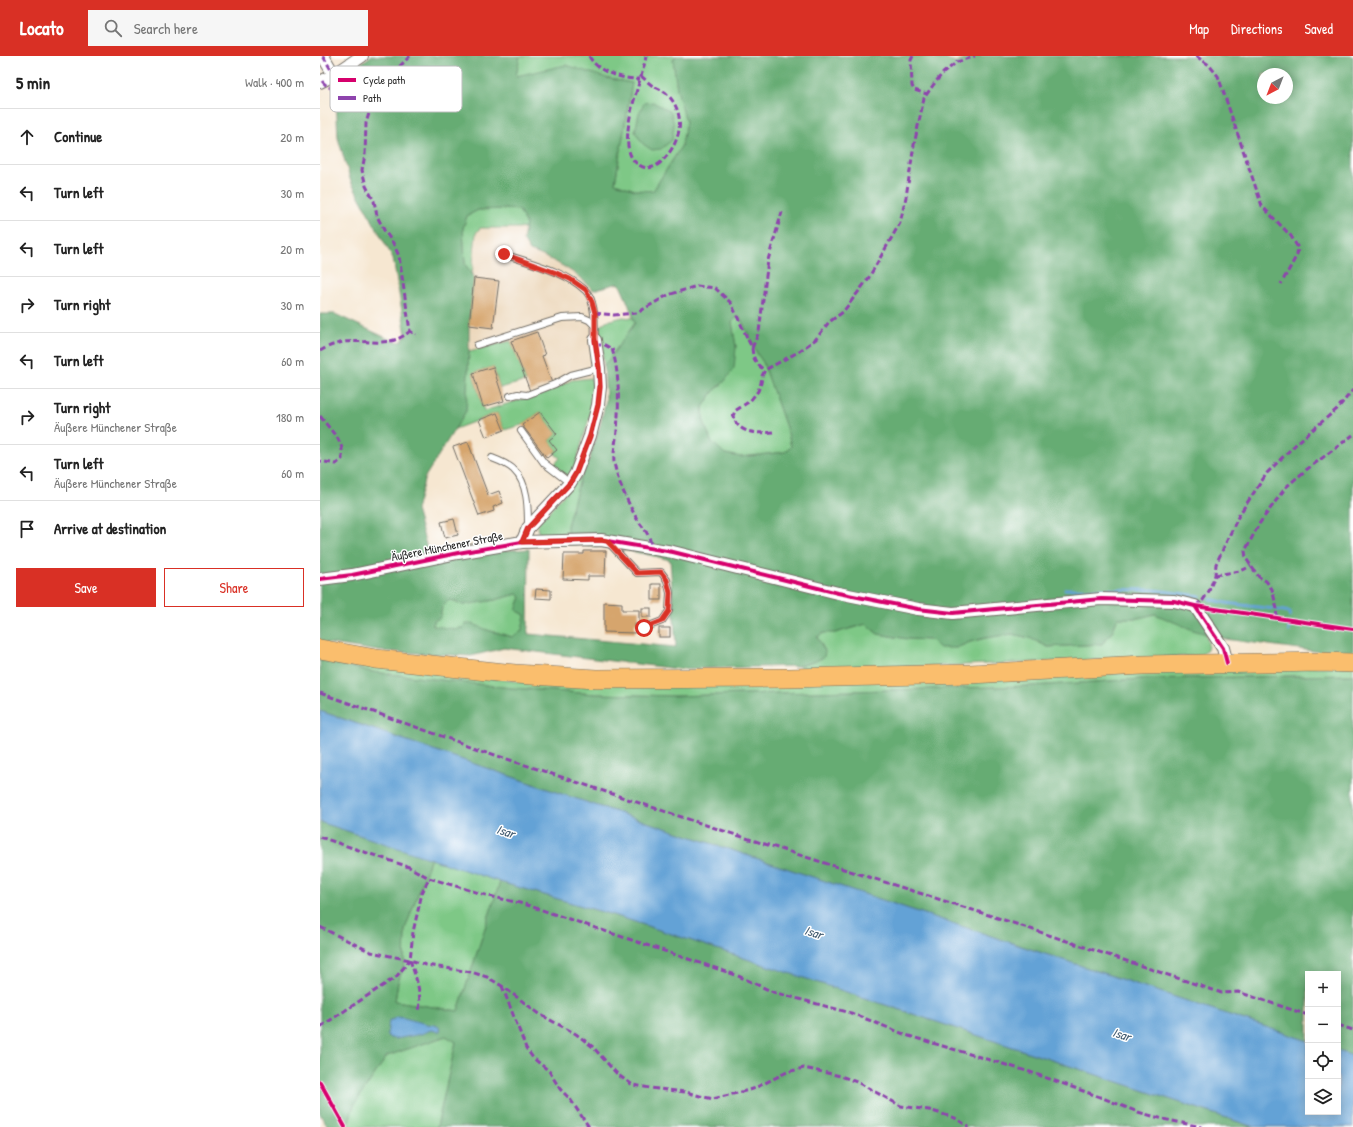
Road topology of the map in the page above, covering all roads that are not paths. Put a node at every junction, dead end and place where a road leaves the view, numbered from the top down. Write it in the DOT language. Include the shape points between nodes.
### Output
graph roads {
  1 [pos="323,56"];
  2 [pos="362,56"];
  3 [pos="347,66"];
  4 [pos="330,68"];
  5 [pos="330,77"];
  6 [pos="320,82"];
  7 [pos="504,254"];
  8 [pos="594,325"];
  9 [pos="595,340"];
  10 [pos="477,345"];
  11 [pos="599,368"];
  12 [pos="510,396"];
  13 [pos="521,431"];
  14 [pos="492,458"];
  15 [pos="570,483"];
  16 [pos="528,528"];
  17 [pos="607,541"];
  18 [pos="522,542"];
  19 [pos="320,579"];
  20 [pos="644,628"];
  21 [pos="320,649"];
  22 [pos="1227,663"];
  23 [pos="1353,663"];
  1 -- 4 [label="street"];
  2 -- 3 [label="street"];
  5 -- 6 [label="street"];
  7 -- 8 [label="lane, Äußere Münchener Straße" via="570,279 586,290 595,313"];
  8 -- 9 [label="lane, Äußere Münchener Straße"];
  8 -- 10 [label="lane" via="582,317 562,318"];
  9 -- 11 [label="street, Äußere Münchener Straße"];
  11 -- 12 [label="lane" via="571,375 527,395"];
  11 -- 15 [label="street, Äußere Münchener Straße" via="600,387 595,420"];
  13 -- 15 [label="lane" via="544,463"];
  14 -- 16 [label="lane" via="508,465 520,477 528,511"];
  15 -- 16 [label="street, Äußere Münchener Straße"];
  16 -- 18 [label="street, Äußere Münchener Straße"];
  17 -- 18 [label="street"];
  17 -- 20 [label="lane" via="637,573 661,572 667,580 670,593 669,611 662,621"];
  17 -- 22 [label="street" via="673,552 838,593 925,610 954,613 1101,599 1174,601 1195,606 1223,648"];
  18 -- 19 [label="street, Äußere Münchener Straße"];
  21 -- 22 [label="main road" via="376,659 507,673 596,679 970,674"];
  22 -- 23 [label="main road"];
}
